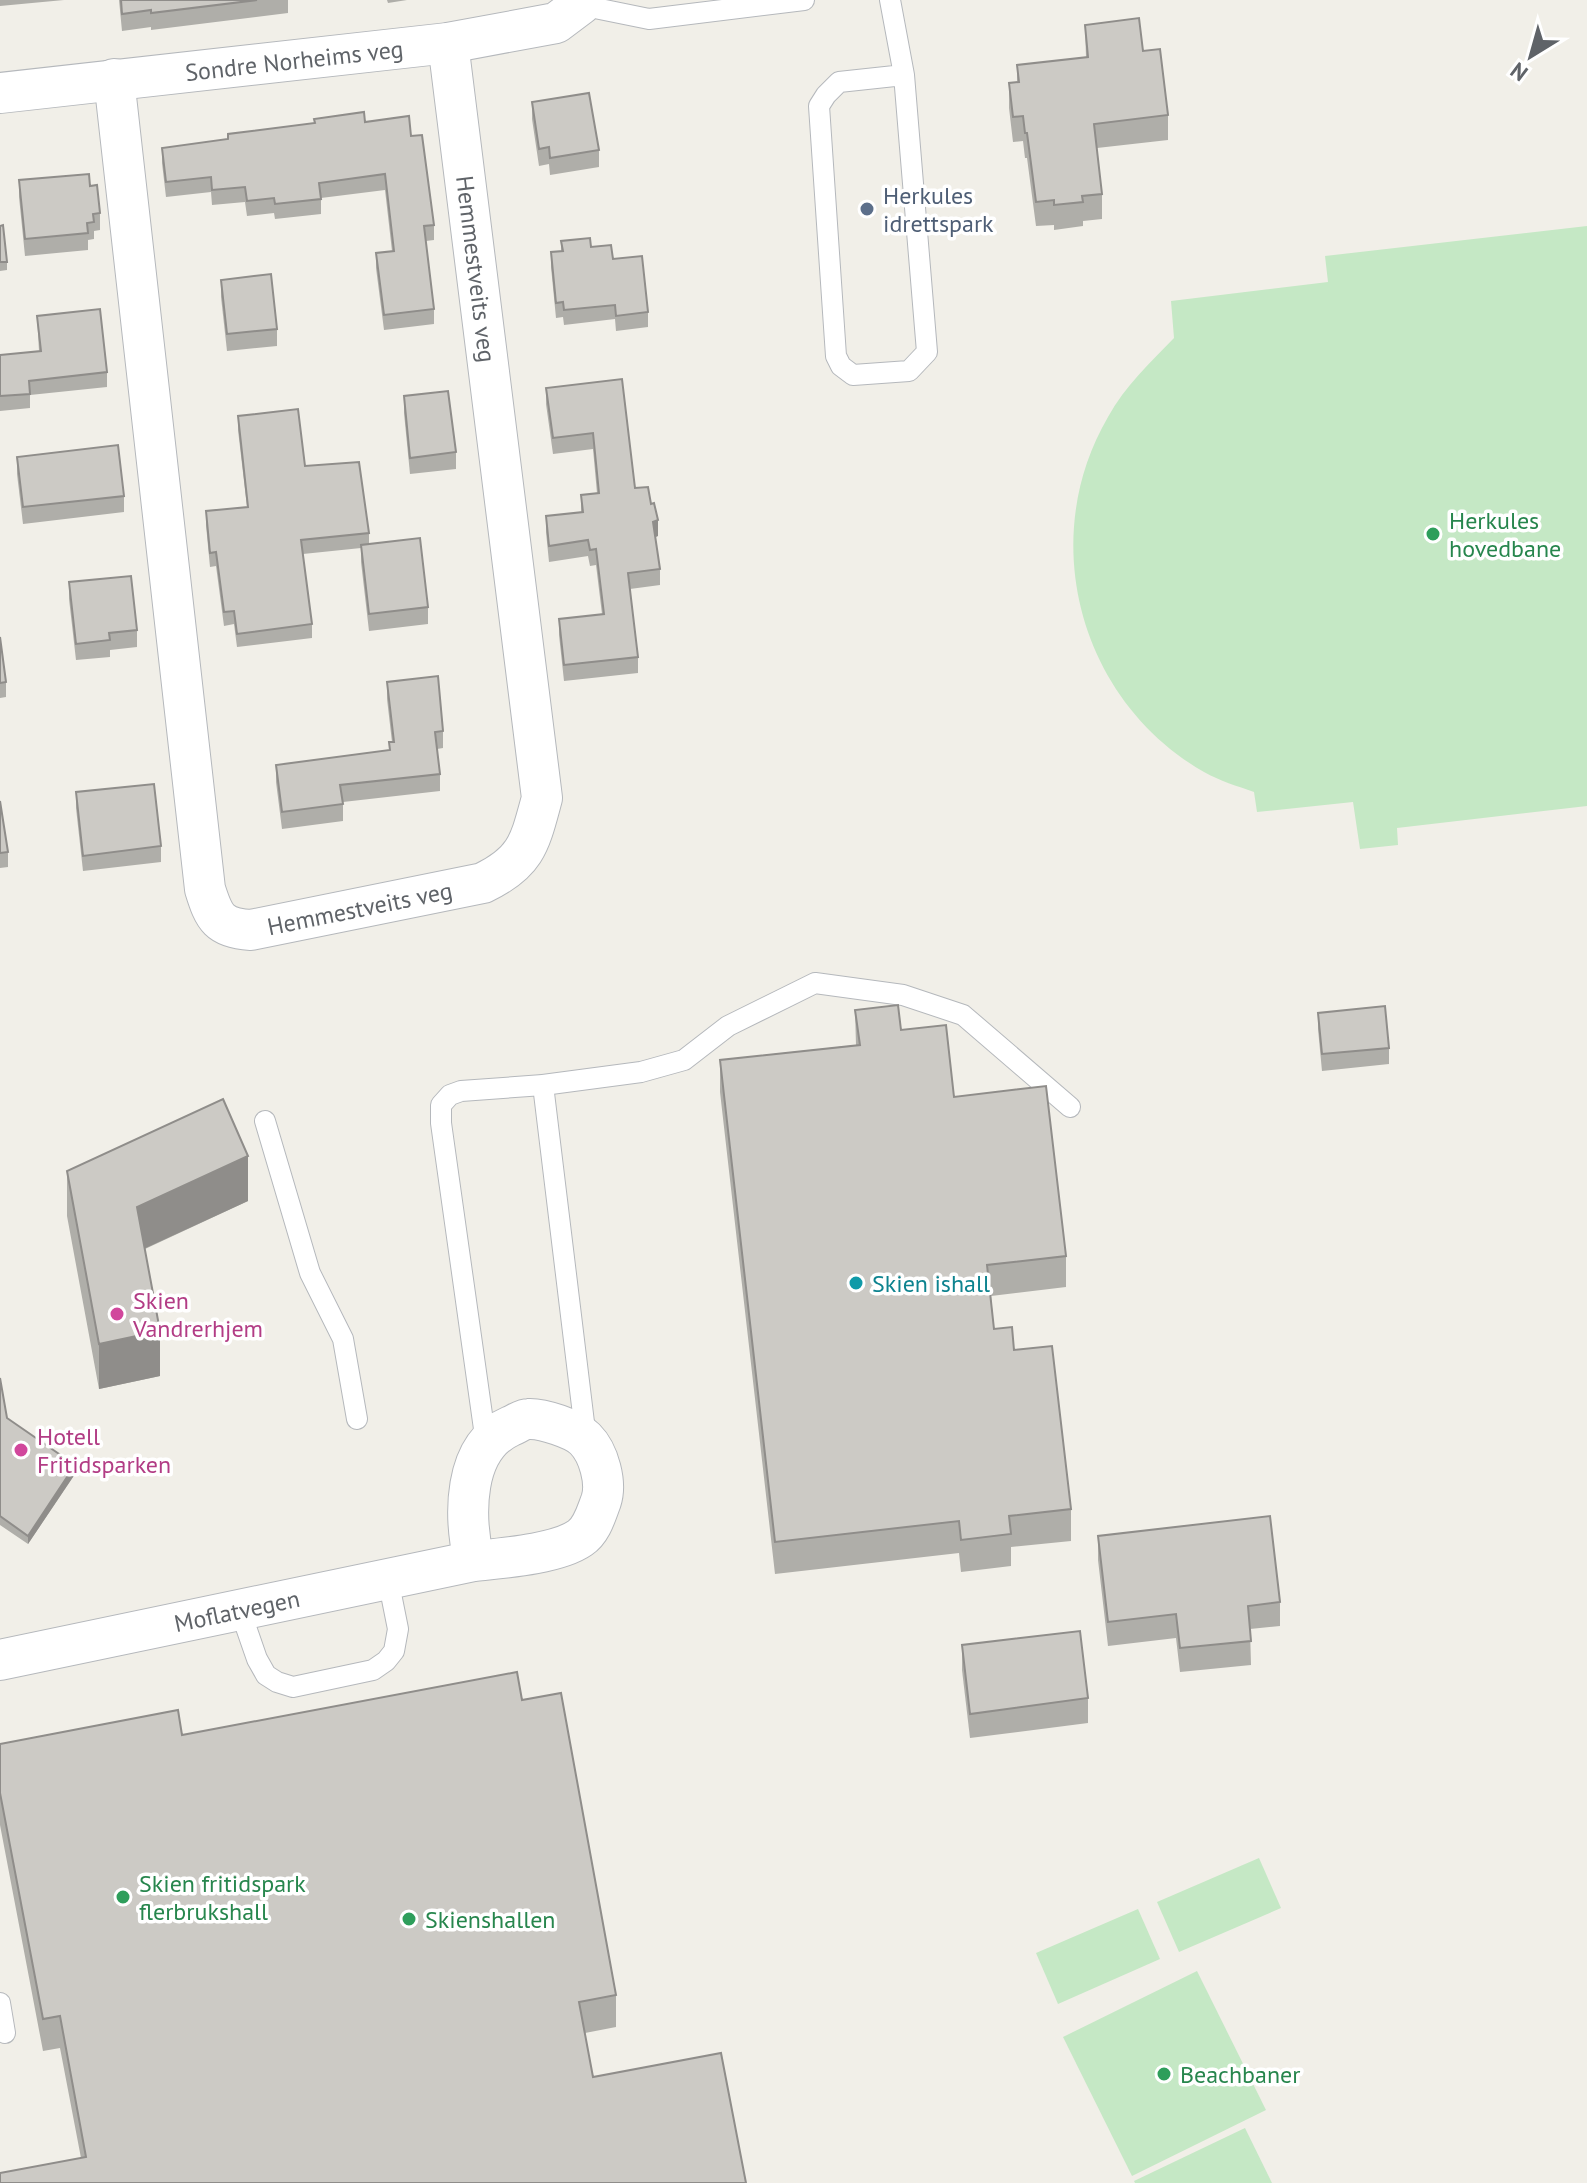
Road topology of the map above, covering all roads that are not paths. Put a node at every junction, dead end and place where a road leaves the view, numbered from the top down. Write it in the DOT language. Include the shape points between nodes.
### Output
graph roads {
  1 [pos="804,0"];
  2 [pos="890,0"];
  3 [pos="579,2"];
  4 [pos="448,43"];
  5 [pos="904,75"];
  6 [pos="114,79"];
  7 [pos="0,93"];
  8 [pos="543,1085"];
  9 [pos="1070,1107"];
  10 [pos="265,1121"];
  11 [pos="357,1419"];
  12 [pos="586,1439"];
  13 [pos="486,1443"];
  14 [pos="474,1561"];
  15 [pos="388,1579"];
  16 [pos="240,1610"];
  17 [pos="0,1660"];
  18 [pos="0,2003"];
  19 [pos="5,2033"];
  1 -- 3 [label="lane" via="649,19"];
  2 -- 5 [label="lane"];
  3 -- 4 [label="street, Sondre Norheims veg" via="556,23"];
  4 -- 6 [label="street, Sondre Norheims veg"];
  4 -- 6 [label="street, Hemmestveits veg" via="542,798 520,858 483,883 251,930 231,929 219,921 205,889"];
  5 -- 5 [label="lane" via="927,352 909,371 853,375 836,356 819,106 839,82"];
  6 -- 7 [label="street, Sondre Norheims veg"];
  8 -- 9 [label="lane" via="641,1072 684,1060 728,1026 815,983 903,995 963,1015"];
  8 -- 12 [label="lane"];
  8 -- 13 [label="lane" via="461,1091 441,1105"];
  10 -- 11 [label="lane" via="310,1273 343,1339"];
  12 -- 13 [label="street" via="563,1426 528,1419"];
  12 -- 14 [label="street, Moflatvegen" via="601,1468 604,1493 594,1521 580,1538 537,1553"];
  13 -- 14 [label="street" via="472,1482 468,1535"];
  14 -- 15 [label="street, Moflatvegen"];
  15 -- 16 [label="street, Moflatvegen"];
  15 -- 16 [label="lane" via="398,1629 386,1661 373,1670 293,1687 266,1675"];
  16 -- 17 [label="street, Moflatvegen"];
  18 -- 19 [label="lane"];
}
